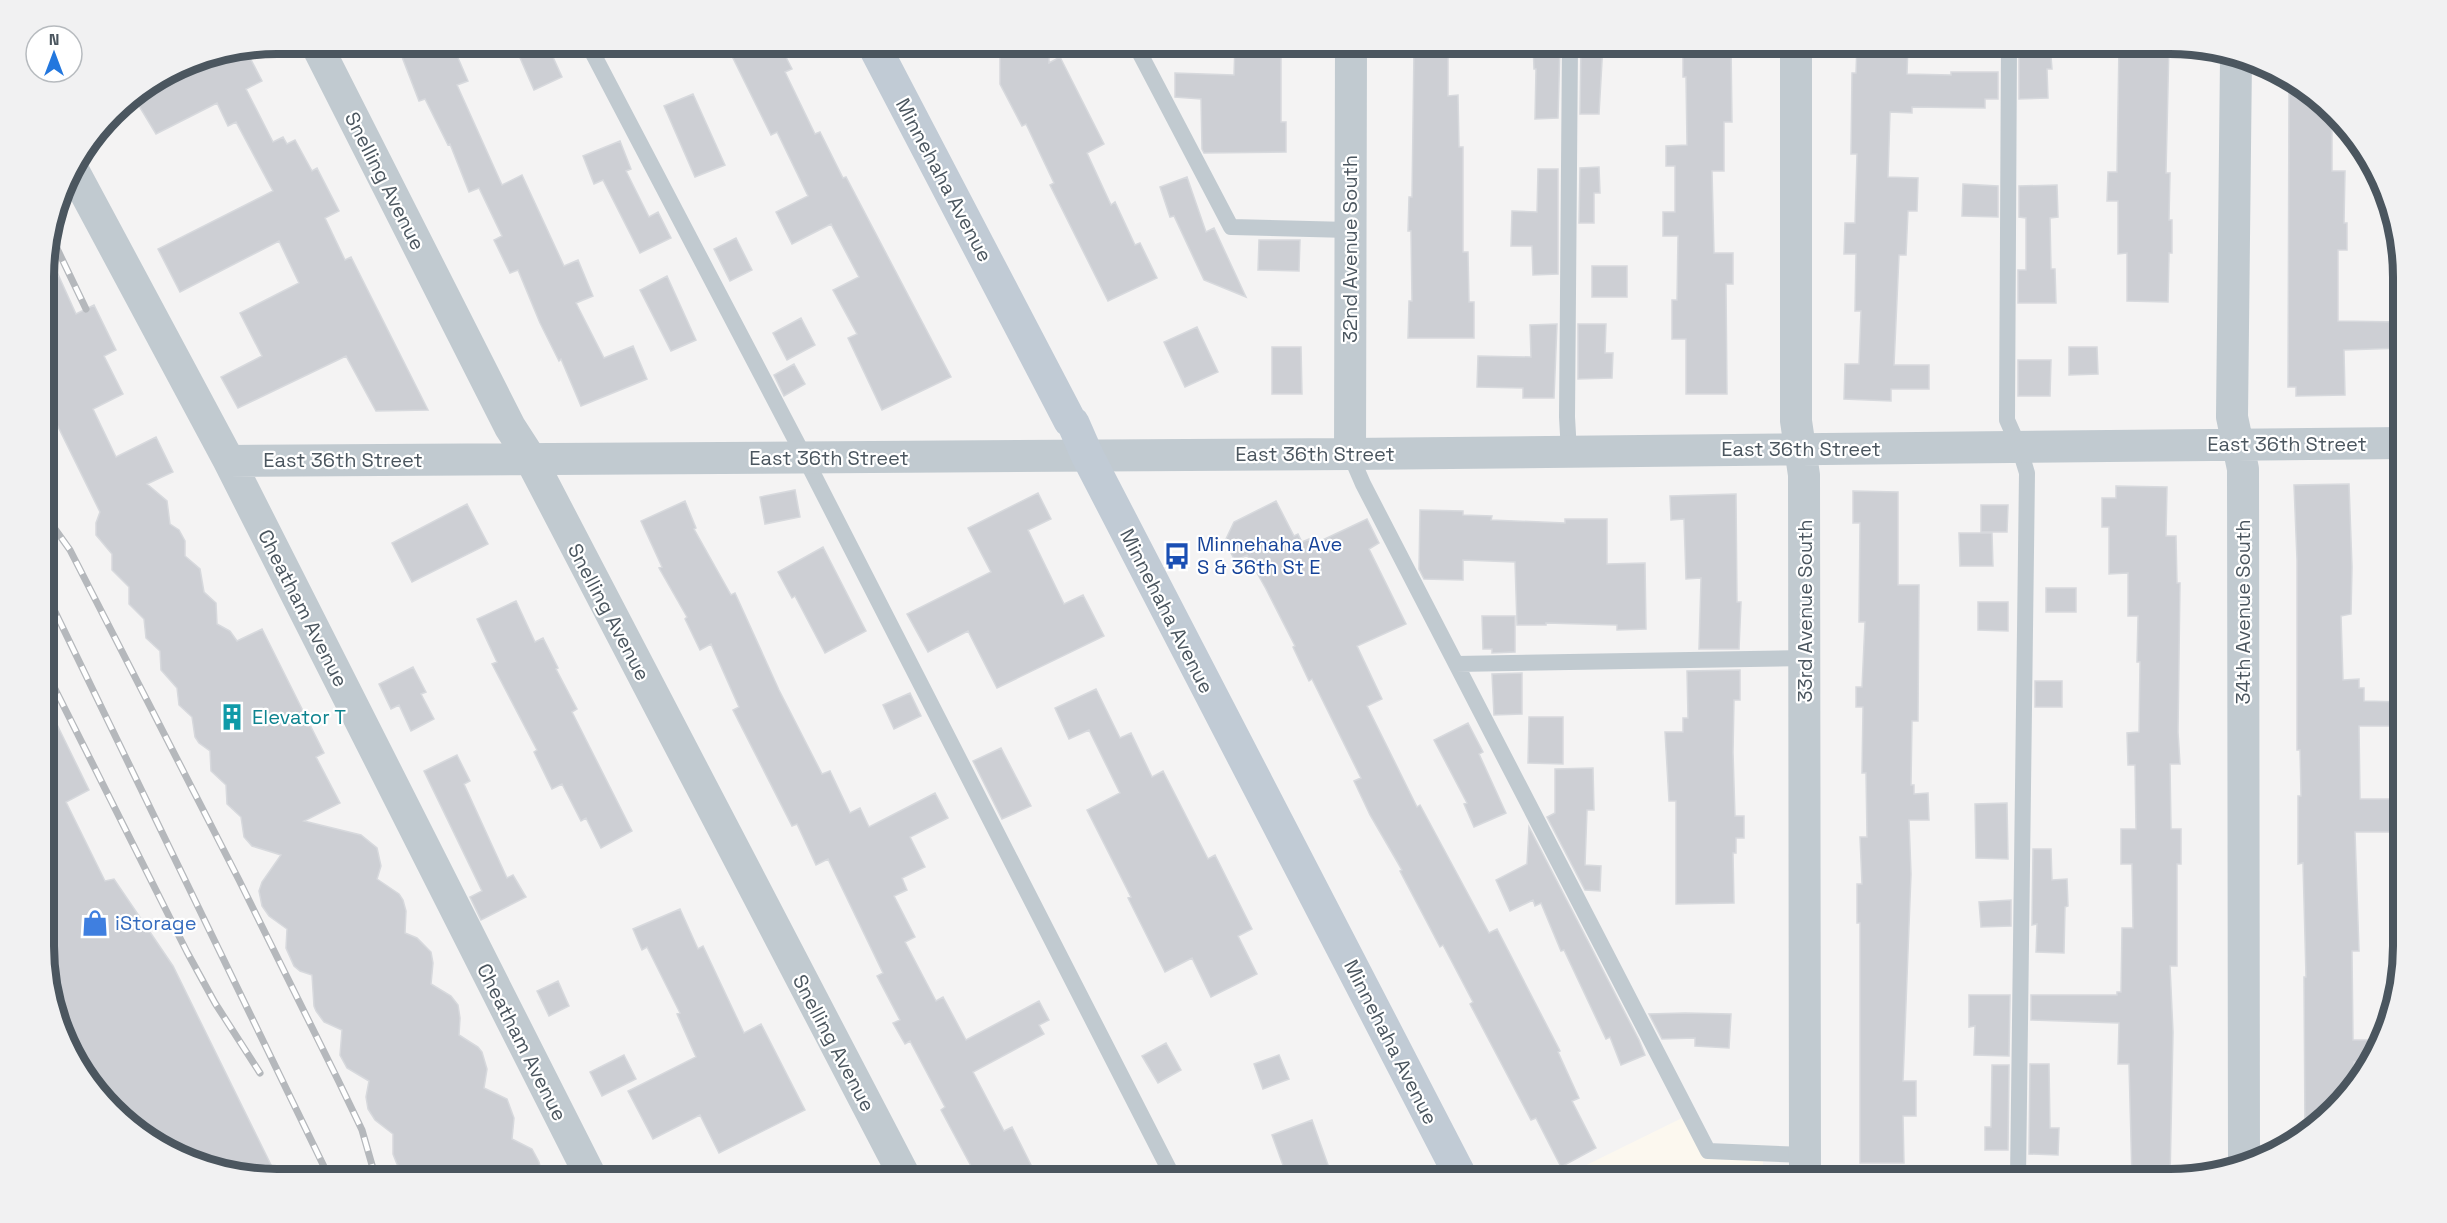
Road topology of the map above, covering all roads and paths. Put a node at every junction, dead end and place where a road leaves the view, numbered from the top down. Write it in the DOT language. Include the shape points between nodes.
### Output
graph roads {
  1 [pos="321,54"];
  2 [pos="593,54"];
  3 [pos="878,54"];
  4 [pos="1140,54"];
  5 [pos="1351,54"];
  6 [pos="1570,54"];
  7 [pos="1796,54"];
  8 [pos="2009,54"];
  9 [pos="2236,64"];
  10 [pos="77,178"];
  11 [pos="1349,231"];
  12 [pos="2393,443"];
  13 [pos="2239,444"];
  14 [pos="2019,447"];
  15 [pos="1800,449"];
  16 [pos="1569,452"];
  17 [pos="1350,454"];
  18 [pos="1087,455"];
  19 [pos="530,458"];
  20 [pos="805,458"];
  21 [pos="229,461"];
  22 [pos="1806,658"];
  23 [pos="1456,664"];
  24 [pos="2244,1156"];
  25 [pos="1805,1167"];
  26 [pos="587,1169"];
  27 [pos="901,1169"];
  28 [pos="1169,1169"];
  29 [pos="1457,1169"];
  30 [pos="2018,1169"];
  1 -- 19 [label="street, Snelling Avenue" via="510,427"];
  2 -- 20 [label="lane"];
  3 -- 18 [label="main road, Minnehaha Avenue"];
  4 -- 11 [label="lane" via="1231,227"];
  5 -- 11 [label="street, 32nd Avenue South"];
  6 -- 16 [label="lane"];
  7 -- 15 [label="street, 33rd Avenue South" via="1796,421"];
  8 -- 14 [label="lane" via="2007,420"];
  9 -- 13 [label="street, 34th Avenue South" via="2232,417"];
  10 -- 21 [label="street, Cheatham Avenue"];
  11 -- 17 [label="street, 32nd Avenue South"];
  12 -- 13 [label="street, East 36th Street"];
  13 -- 14 [label="street, East 36th Street"];
  13 -- 24 [label="street, 34th Avenue South" via="2243,469"];
  14 -- 15 [label="street, East 36th Street"];
  14 -- 30 [label="lane" via="2027,478"];
  15 -- 16 [label="street, East 36th Street"];
  15 -- 22 [label="street, 33rd Avenue South" via="1804,475"];
  16 -- 17 [label="street, East 36th Street"];
  17 -- 18 [label="street, East 36th Street"];
  17 -- 23 [label="lane"];
  18 -- 20 [label="street, East 36th Street"];
  18 -- 29 [label="main road, Minnehaha Avenue"];
  19 -- 20 [label="street, East 36th Street"];
  19 -- 21 [label="street, East 36th Street"];
  19 -- 27 [label="street, Snelling Avenue"];
  20 -- 28 [label="lane"];
  21 -- 26 [label="street, Cheatham Avenue"];
  22 -- 23 [label="lane"];
  22 -- 25 [label="street, 33rd Avenue South"];
  23 -- 25 [label="lane" via="1708,1151"];
}
